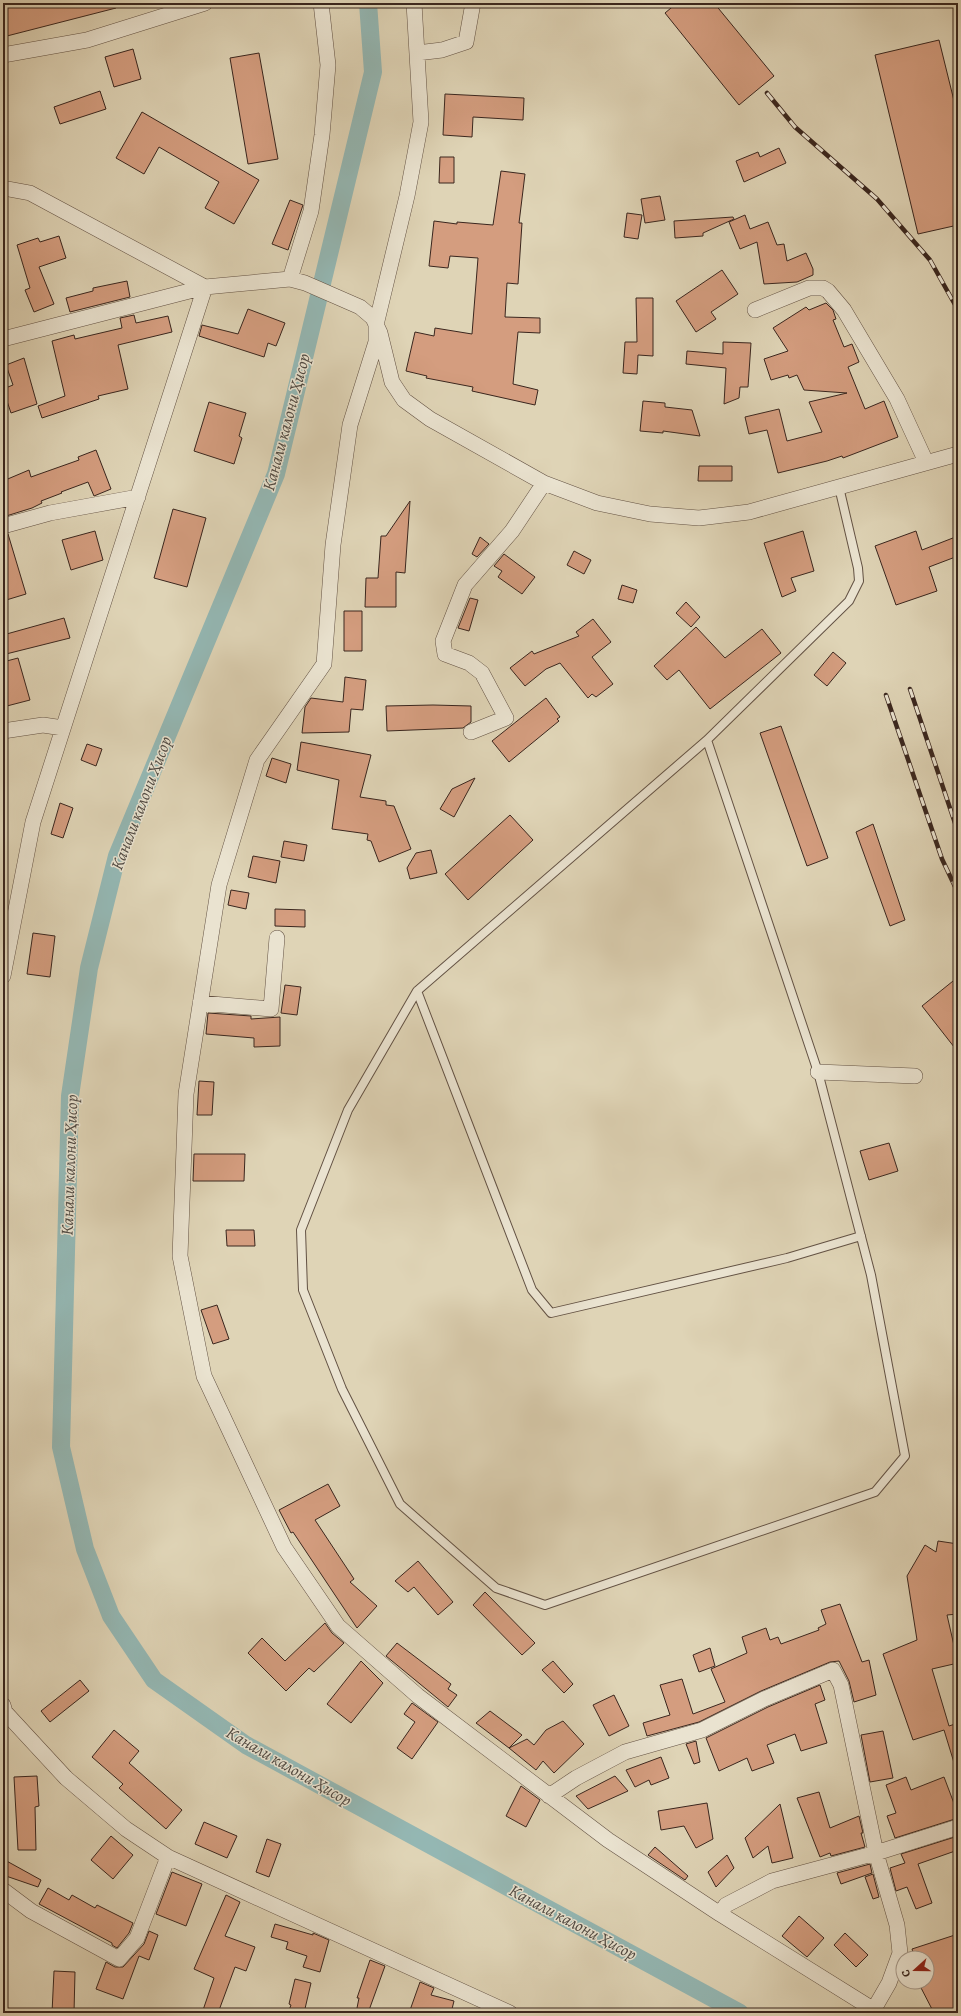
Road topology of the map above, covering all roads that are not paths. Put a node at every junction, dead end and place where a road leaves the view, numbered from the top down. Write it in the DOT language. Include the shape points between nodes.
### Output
graph roads {
  1 [pos="205,3"];
  2 [pos="321,3"];
  3 [pos="414,3"];
  4 [pos="474,3"];
  5 [pos="417,53"];
  6 [pos="3,55"];
  7 [pos="3,188"];
  8 [pos="290,279"];
  9 [pos="205,286"];
  10 [pos="755,310"];
  11 [pos="376,325"];
  12 [pos="3,339"];
  13 [pos="958,454"];
  14 [pos="926,462"];
  15 [pos="544,483"];
  16 [pos="839,487"];
  17 [pos="138,497"];
  18 [pos="3,526"];
  19 [pos="63,728"];
  20 [pos="3,731"];
  21 [pos="471,732"];
  22 [pos="706,740"];
  23 [pos="277,938"];
  24 [pos="6,942"];
  25 [pos="3,976"];
  26 [pos="417,991"];
  27 [pos="200,1003"];
  28 [pos="818,1072"];
  29 [pos="915,1076"];
  30 [pos="861,1236"];
  31 [pos="4,1710"];
  32 [pos="549,1796"];
  33 [pos="958,1827"];
  34 [pos="876,1854"];
  35 [pos="168,1857"];
  36 [pos="3,1890"];
  37 [pos="720,1914"];
  38 [pos="876,2011"];
  39 [pos="510,2013"];
  1 -- 6 [label="street" via="87,40"];
  2 -- 8 [label="street" via="328,65 322,135 311,210"];
  3 -- 5 [label="street"];
  4 -- 5 [label="street" via="466,42 442,50"];
  5 -- 11 [label="street" via="421,122 407,196"];
  7 -- 9 [label="street" via="30,193"];
  8 -- 9 [label="street"];
  8 -- 11 [label="street" via="360,307 373,318"];
  9 -- 12 [label="street"];
  9 -- 17 [label="street"];
  10 -- 14 [label="street" via="809,288 823,288 828,291 844,310 897,399"];
  11 -- 15 [label="street" via="392,382 404,400 430,419"];
  11 -- 27 [label="street" via="376,342 350,425 333,545 324,664 257,760 219,885"];
  13 -- 14 [label="street"];
  14 -- 16 [label="street"];
  15 -- 16 [label="street" via="597,503 650,514 699,518 749,512"];
  15 -- 21 [label="street" via="512,531 465,585 444,641 445,654 469,663 482,673 506,718"];
  16 -- 22 [label="lane" via="858,568 859,581 849,601"];
  17 -- 18 [label="street" via="50,513"];
  17 -- 19 [label="street"];
  19 -- 20 [label="street" via="43,725"];
  19 -- 24 [label="street" via="33,822"];
  22 -- 26 [label="lane"];
  22 -- 28 [label="lane"];
  23 -- 27 [label="street" via="271,1009"];
  24 -- 25 [label="street"];
  26 -- 30 [label="lane" via="532,1290 551,1313 787,1258"];
  26 -- 30 [label="lane" via="348,1110 301,1230 304,1290 342,1389 400,1504 496,1588 545,1605 875,1492 904,1456 871,1275"];
  27 -- 32 [label="street" via="186,1094 180,1256 204,1376 284,1547 338,1626 418,1696"];
  28 -- 29 [label="street"];
  28 -- 30 [label="lane"];
  31 -- 35 [label="street" via="66,1778 126,1830"];
  32 -- 34 [label="street" via="576,1778 625,1752 702,1730 764,1699 833,1670 841,1684"];
  32 -- 37 [label="street" via="608,1840"];
  33 -- 34 [label="street"];
  34 -- 37 [label="street" via="772,1881 726,1905"];
  34 -- 38 [label="street" via="897,1924 900,1953"];
  35 -- 36 [label="street" via="137,1938 119,1959 31,1911"];
  35 -- 39 [label="street"];
  37 -- 38 [label="street"];
}
